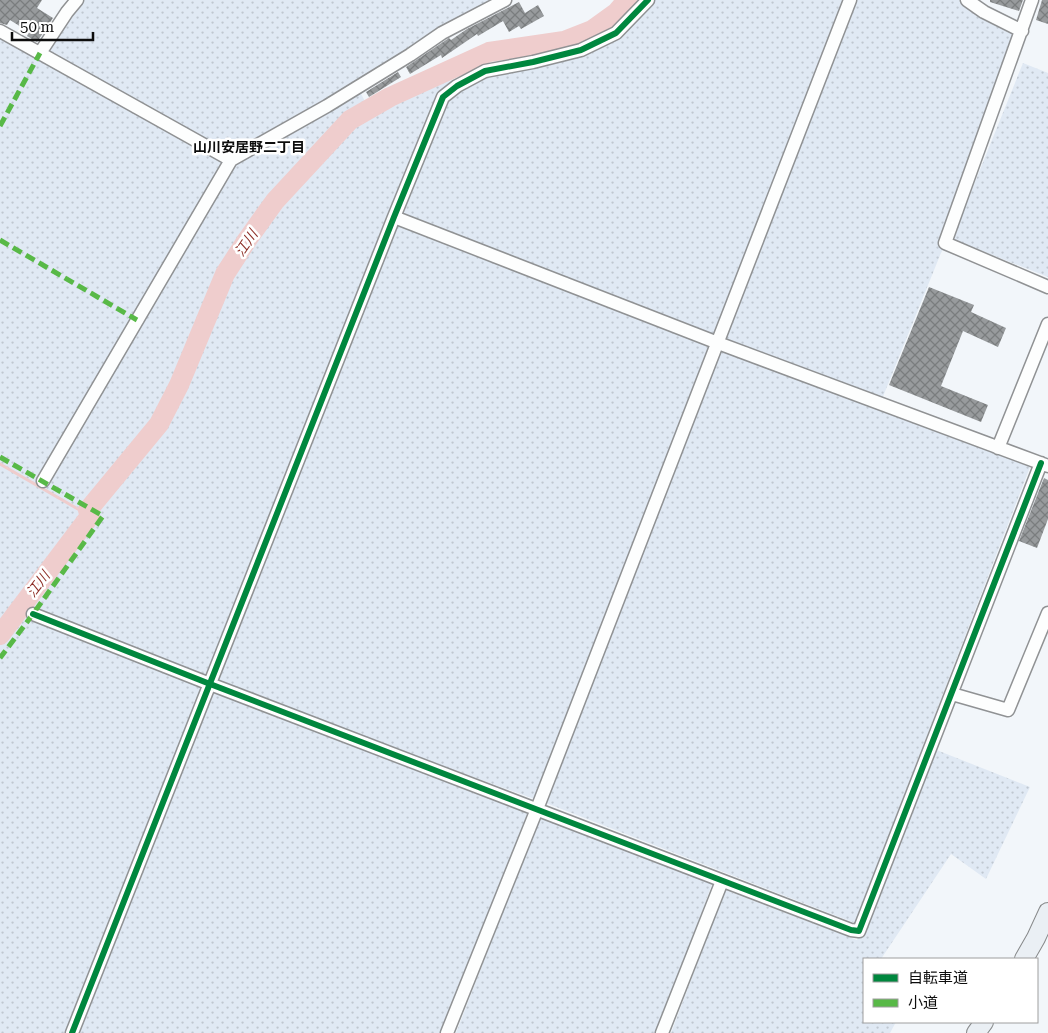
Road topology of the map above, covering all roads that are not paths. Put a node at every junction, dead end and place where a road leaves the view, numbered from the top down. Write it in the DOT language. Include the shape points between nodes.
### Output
graph roads {
  1 [pos="77,0"];
  2 [pos="505,0"];
  3 [pos="648,0"];
  4 [pos="850,0"];
  5 [pos="967,0"];
  6 [pos="1032,0"];
  7 [pos="0,31"];
  8 [pos="1022,31"];
  9 [pos="40,53"];
  10 [pos="231,160"];
  11 [pos="394,217"];
  12 [pos="1048,286"];
  13 [pos="1048,324"];
  14 [pos="718,343"];
  15 [pos="998,448"];
  16 [pos="1044,465"];
  17 [pos="43,481"];
  18 [pos="1048,613"];
  19 [pos="34,614"];
  20 [pos="210,684"];
  21 [pos="952,694"];
  22 [pos="537,809"];
  23 [pos="722,881"];
  24 [pos="1048,912"];
  25 [pos="1025,958"];
  26 [pos="72,1033"];
  27 [pos="447,1033"];
  28 [pos="662,1033"];
  1 -- 9 [label="street"];
  2 -- 10 [label="street" via="442,33 327,106"];
  3 -- 11 [label="street" via="616,33 581,50 485,71 443,97"];
  4 -- 14 [label="street"];
  5 -- 8 [label="street"];
  6 -- 8 [label="street"];
  7 -- 9 [label="street"];
  8 -- 12 [label="street" via="945,244"];
  9 -- 10 [label="street"];
  10 -- 17 [label="street"];
  11 -- 14 [label="street"];
  11 -- 20 [label="street"];
  13 -- 15 [label="street"];
  14 -- 15 [label="street"];
  14 -- 22 [label="street"];
  15 -- 16 [label="street"];
  16 -- 21 [label="street"];
  18 -- 21 [label="street" via="1008,710"];
  19 -- 20 [label="street"];
  20 -- 22 [label="street"];
  20 -- 26 [label="street"];
  21 -- 23 [label="street" via="859,931"];
  22 -- 23 [label="street"];
  22 -- 27 [label="street"];
  23 -- 28 [label="street"];
  24 -- 25 [label="main road"];
}
